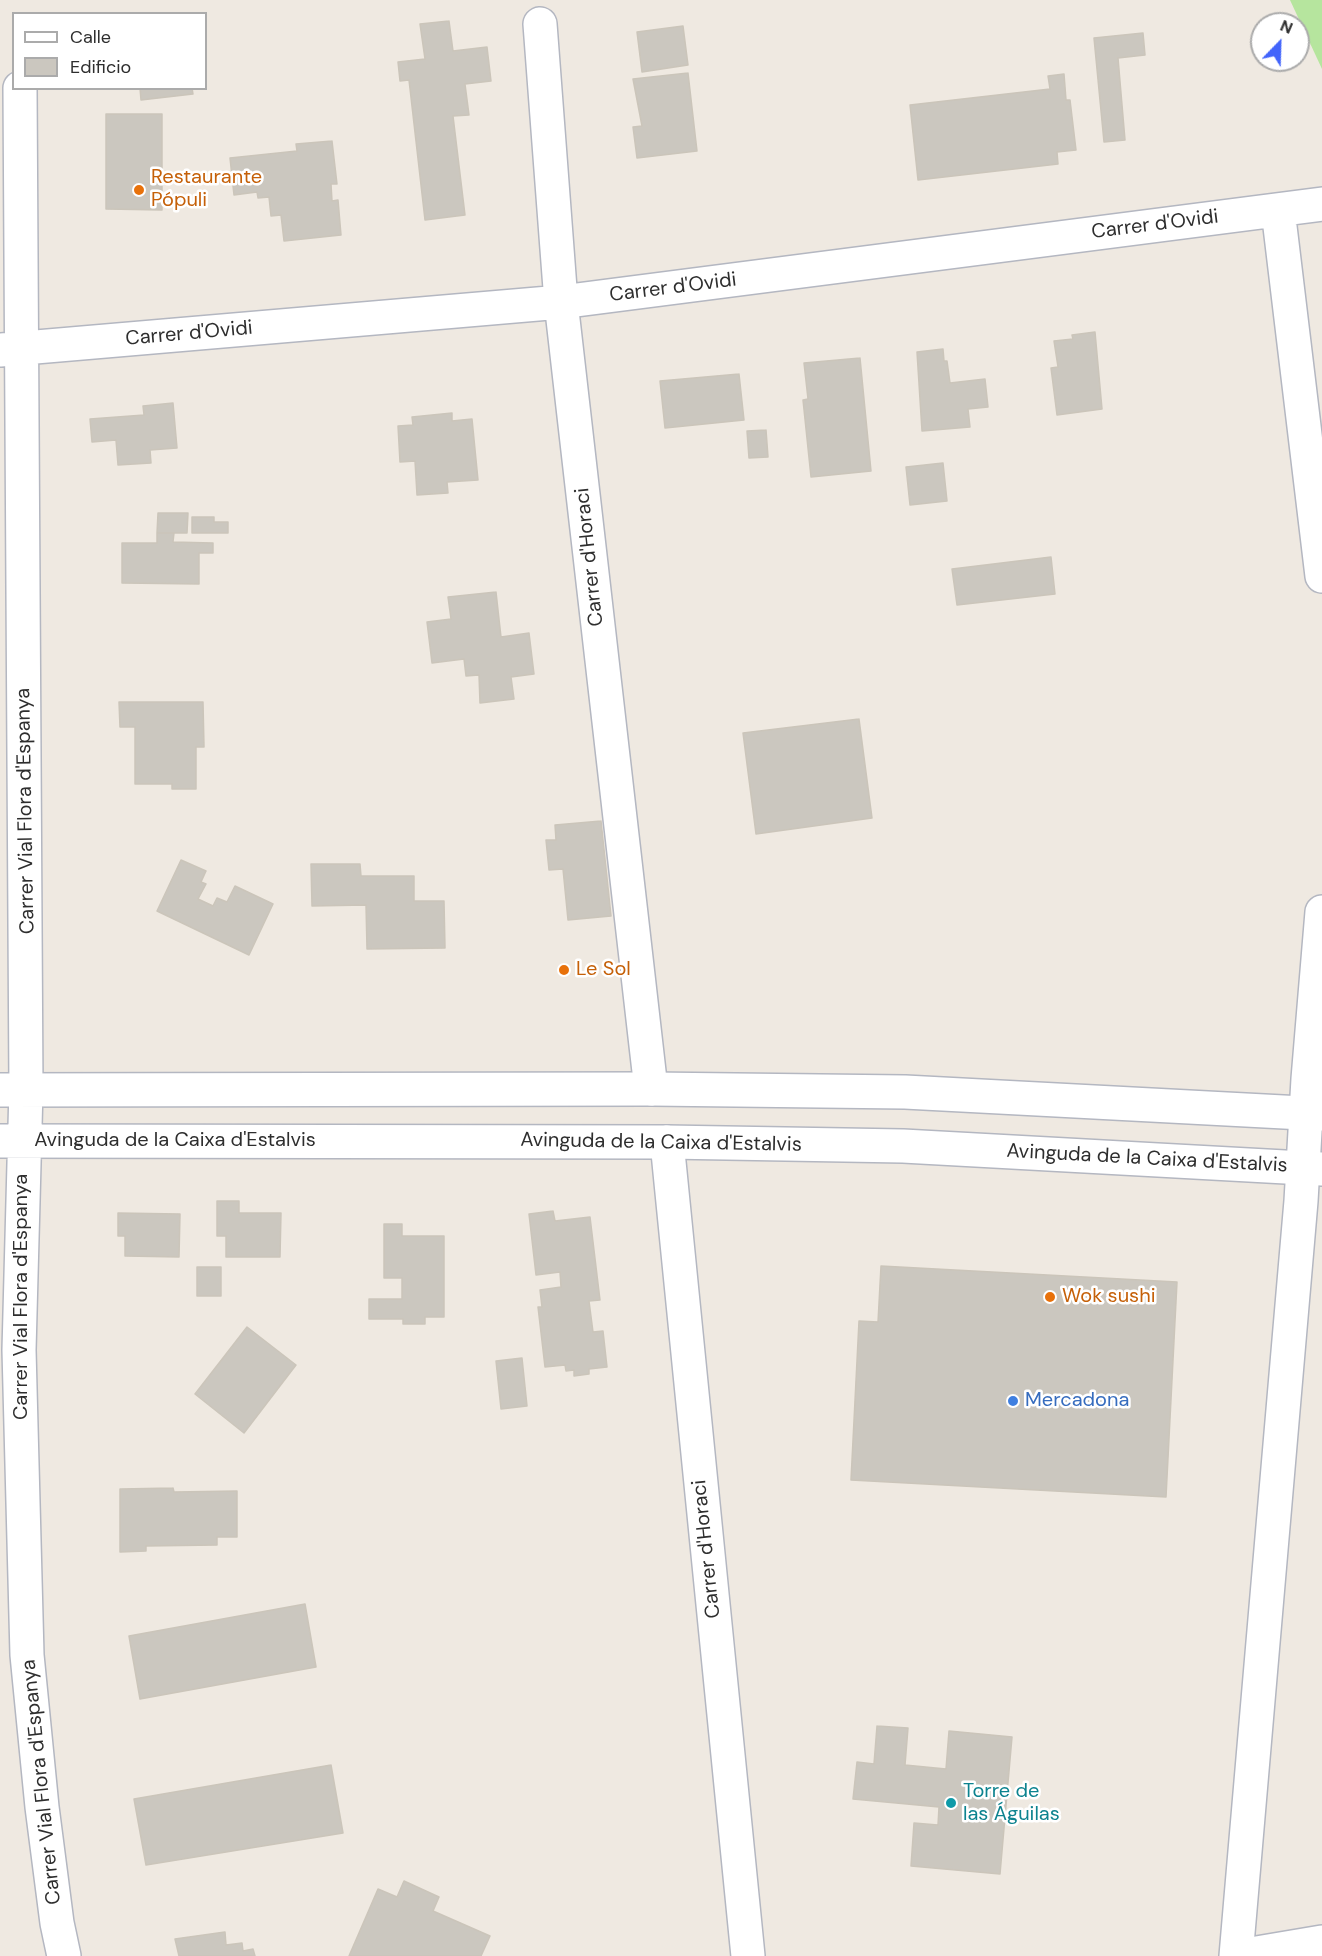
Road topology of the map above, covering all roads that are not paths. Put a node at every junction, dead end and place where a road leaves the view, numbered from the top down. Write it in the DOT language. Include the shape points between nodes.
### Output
graph roads {
  1 [pos="540,24"];
  2 [pos="20,90"];
  3 [pos="1322,204"];
  4 [pos="1278,210"];
  5 [pos="561,302"];
  6 [pos="11,349"];
  7 [pos="1322,576"];
  8 [pos="1322,912"];
  9 [pos="13,1089"];
  10 [pos="651,1089"];
  11 [pos="1314,1114"];
  12 [pos="12,1141"];
  13 [pos="667,1142"];
  14 [pos="1312,1168"];
  15 [pos="1322,1942"];
  16 [pos="64,1956"];
  17 [pos="748,1956"];
  18 [pos="1237,1956"];
  1 -- 5 [label="street, Carrer d'Horaci"];
  2 -- 6 [label="street, Carrer Vial Flora d'Espanya"];
  3 -- 4 [label="street, Carrer d'Ovidi"];
  4 -- 5 [label="street, Carrer d'Ovidi"];
  4 -- 7 [label="street"];
  5 -- 6 [label="street, Carrer d'Ovidi"];
  5 -- 10 [label="street, Carrer d'Horaci"];
  6 -- 9 [label="street, Carrer Vial Flora d'Espanya"];
  8 -- 11 [label="street"];
  9 -- 10 [label="street"];
  9 -- 12 [label="street, Carrer Vial Flora d'Espanya"];
  10 -- 11 [label="street" via="905,1092"];
  11 -- 14 [label="street"];
  12 -- 13 [label="street, Avinguda de la Caixa d'Estalvis"];
  12 -- 16 [label="street, Carrer Vial Flora d'Espanya" via="27,1655 42,1807"];
  13 -- 14 [label="street, Avinguda de la Caixa d'Estalvis" via="903,1146"];
  13 -- 17 [label="street, Carrer d'Horaci"];
  14 -- 18 [label="street"];
  15 -- 18 [label="street"];
}
